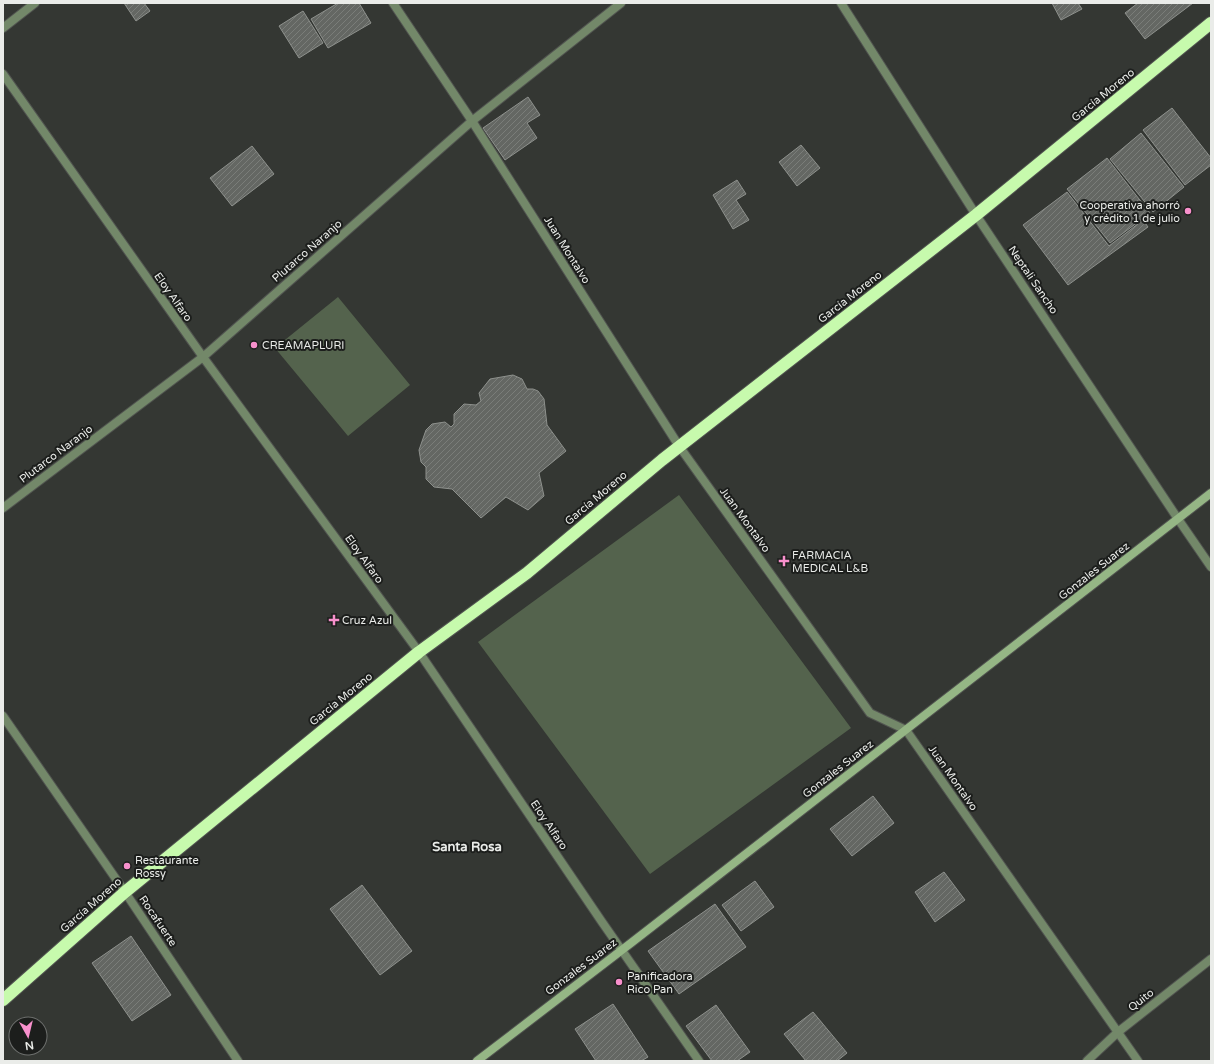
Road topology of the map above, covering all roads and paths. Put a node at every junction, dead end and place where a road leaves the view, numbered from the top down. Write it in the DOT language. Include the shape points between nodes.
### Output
graph roads {
  1 [pos="35,3"];
  2 [pos="393,3"];
  3 [pos="621,3"];
  4 [pos="841,3"];
  5 [pos="1211,23"];
  6 [pos="3,28"];
  7 [pos="3,74"];
  8 [pos="472,120"];
  9 [pos="976,216"];
  10 [pos="203,357"];
  11 [pos="679,446"];
  12 [pos="1211,493"];
  13 [pos="3,508"];
  14 [pos="1178,519"];
  15 [pos="1211,567"];
  16 [pos="419,652"];
  17 [pos="3,716"];
  18 [pos="906,730"];
  19 [pos="125,892"];
  20 [pos="622,951"];
  21 [pos="1211,959"];
  22 [pos="3,1000"];
  23 [pos="1118,1032"];
  24 [pos="238,1061"];
  25 [pos="477,1061"];
  26 [pos="699,1061"];
  27 [pos="1087,1061"];
  28 [pos="1138,1061"];
  1 -- 6 [label="street"];
  2 -- 8 [label="street, Juan Montalvo"];
  3 -- 8 [label="street, Plutarco Naranjo"];
  4 -- 9 [label="street, Neptali Sancho"];
  5 -- 9 [label="highway, García Moreno"];
  7 -- 10 [label="street, Eloy Alfaro"];
  8 -- 10 [label="street, Plutarco Naranjo"];
  8 -- 11 [label="street, Juan Montalvo"];
  9 -- 11 [label="highway, García Moreno"];
  9 -- 14 [label="street, Neptali Sancho"];
  10 -- 13 [label="street, Plutarco Naranjo"];
  10 -- 16 [label="street, Eloy Alfaro"];
  11 -- 16 [label="highway, García Moreno" via="527,573"];
  11 -- 18 [label="street, Juan Montalvo" via="870,713"];
  12 -- 14 [label="street, Gonzales Suarez"];
  14 -- 15 [label="street, Neptali Sancho"];
  14 -- 18 [label="street, Gonzales Suarez"];
  16 -- 19 [label="highway, García Moreno"];
  16 -- 20 [label="street, Eloy Alfaro"];
  17 -- 19 [label="street, Rocafuerte"];
  18 -- 20 [label="street, Gonzales Suarez"];
  18 -- 23 [label="street, Juan Montalvo"];
  19 -- 22 [label="highway, García Moreno"];
  19 -- 24 [label="street, Rocafuerte"];
  20 -- 25 [label="street, Gonzales Suarez"];
  20 -- 26 [label="street, Eloy Alfaro"];
  21 -- 23 [label="street, Quito"];
  23 -- 27 [label="street, Quito"];
  23 -- 28 [label="street, Juan Montalvo"];
}
